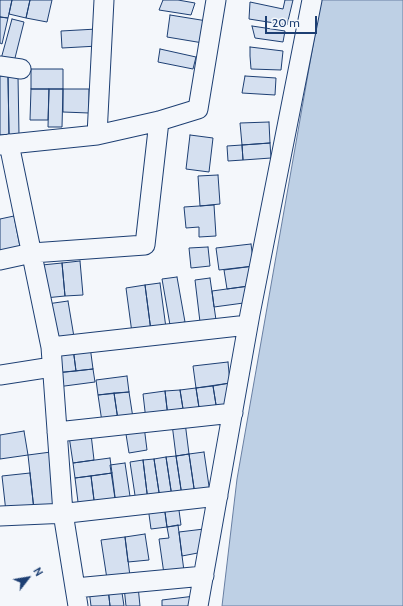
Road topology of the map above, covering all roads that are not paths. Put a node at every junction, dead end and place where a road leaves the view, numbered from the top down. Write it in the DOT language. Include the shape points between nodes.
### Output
graph roads {
  1 [pos="104,0"];
  2 [pos="216,0"];
  3 [pos="312,0"];
  4 [pos="0,66"];
  5 [pos="21,69"];
  6 [pos="159,121"];
  7 [pos="97,135"];
  8 [pos="5,145"];
  9 [pos="32,253"];
  10 [pos="0,260"];
  11 [pos="248,325"];
  12 [pos="51,347"];
  13 [pos="52,367"];
  14 [pos="0,375"];
  15 [pos="233,413"];
  16 [pos="57,432"];
  17 [pos="218,496"];
  18 [pos="63,513"];
  19 [pos="0,516"];
  20 [pos="204,576"];
  21 [pos="77,597"];
  22 [pos="198,606"];
  1 -- 7 [label="street"];
  2 -- 6 [label="street" via="198,109"];
  3 -- 11 [label="street"];
  4 -- 5 [label="street"];
  6 -- 7 [label="street"];
  6 -- 9 [label="street" via="145,245"];
  7 -- 8 [label="street"];
  8 -- 9 [label="street"];
  9 -- 10 [label="street"];
  9 -- 12 [label="street"];
  11 -- 12 [label="street"];
  11 -- 15 [label="street"];
  12 -- 13 [label="street"];
  13 -- 14 [label="street"];
  13 -- 16 [label="street"];
  15 -- 16 [label="street"];
  15 -- 17 [label="street"];
  16 -- 18 [label="street"];
  17 -- 18 [label="street"];
  17 -- 20 [label="street"];
  18 -- 19 [label="street"];
  18 -- 21 [label="street"];
  20 -- 21 [label="street"];
  20 -- 22 [label="street"];
}
